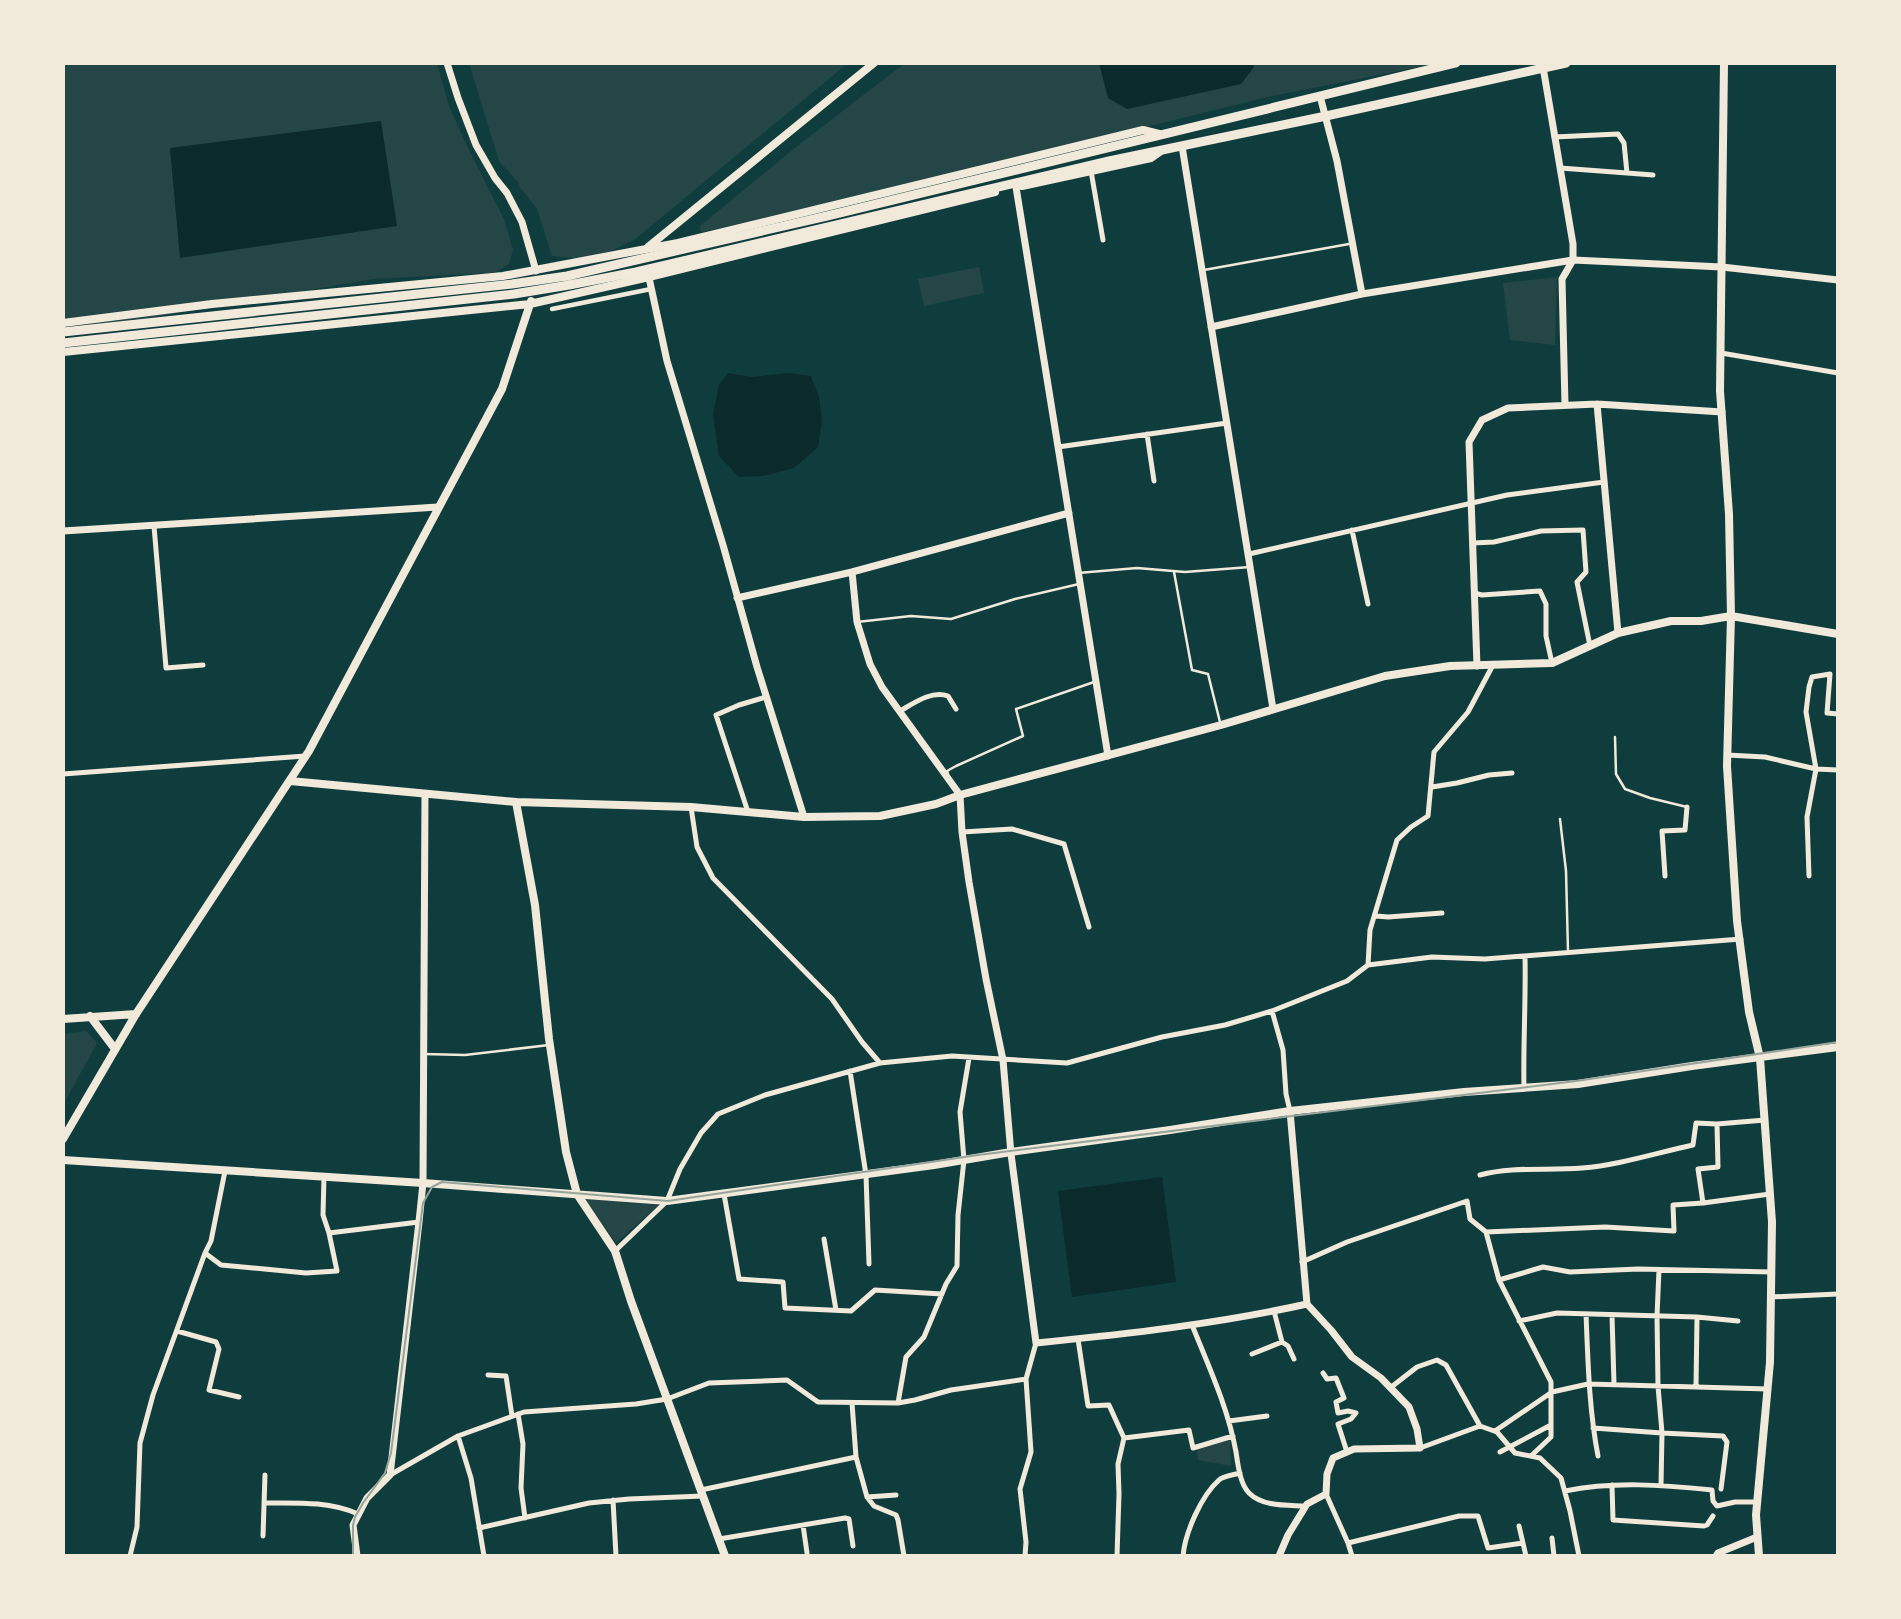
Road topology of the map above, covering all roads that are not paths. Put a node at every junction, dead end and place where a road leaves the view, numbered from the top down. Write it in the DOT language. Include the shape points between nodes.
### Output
graph roads {
  1 [pos="447,63"];
  2 [pos="874,63"];
  3 [pos="1456,63"];
  4 [pos="1566,63"];
  5 [pos="1724,63"];
  6 [pos="1543,67"];
  7 [pos="1320,96"];
  8 [pos="1326,116"];
  9 [pos="1159,134"];
  10 [pos="1555,137"];
  11 [pos="1182,146"];
  12 [pos="1163,149"];
  13 [pos="1560,168"];
  14 [pos="1091,171"];
  15 [pos="1627,173"];
  16 [pos="1653,175"];
  17 [pos="1016,187"];
  18 [pos="1103,240"];
  19 [pos="1353,243"];
  20 [pos="646,249"];
  21 [pos="1573,260"];
  22 [pos="1722,267"];
  23 [pos="1203,270"];
  24 [pos="537,271"];
  25 [pos="649,277"];
  26 [pos="1838,280"];
  27 [pos="651,289"];
  28 [pos="1362,294"];
  29 [pos="299,296"];
  30 [pos="530,304"];
  31 [pos="552,309"];
  32 [pos="63,323"];
  33 [pos="1211,327"];
  34 [pos="300,329"];
  35 [pos="63,332"];
  36 [pos="63,343"];
  37 [pos="63,352"];
  38 [pos="1721,353"];
  39 [pos="1838,373"];
  40 [pos="1597,404"];
  41 [pos="1565,405"];
  42 [pos="1722,412"];
  43 [pos="1227,423"];
  44 [pos="1147,434"];
  45 [pos="1058,447"];
  46 [pos="1154,481"];
  47 [pos="1604,482"];
  48 [pos="1471,503"];
  49 [pos="439,507"];
  50 [pos="1069,513"];
  51 [pos="154,526"];
  52 [pos="1352,530"];
  53 [pos="63,531"];
  54 [pos="1473,543"];
  55 [pos="1249,554"];
  56 [pos="1251,567"];
  57 [pos="852,572"];
  58 [pos="1174,572"];
  59 [pos="1079,573"];
  60 [pos="1079,584"];
  61 [pos="1474,593"];
  62 [pos="737,598"];
  63 [pos="1368,604"];
  64 [pos="1731,617"];
  65 [pos="857,622"];
  66 [pos="1618,633"];
  67 [pos="1838,634"];
  68 [pos="1590,646"];
  69 [pos="1552,663"];
  70 [pos="203,665"];
  71 [pos="1493,665"];
  72 [pos="1477,666"];
  73 [pos="1096,681"];
  74 [pos="766,697"];
  75 [pos="956,709"];
  76 [pos="1273,709"];
  77 [pos="900,712"];
  78 [pos="1838,714"];
  79 [pos="1221,725"];
  80 [pos="1615,737"];
  81 [pos="1727,755"];
  82 [pos="305,756"];
  83 [pos="1108,756"];
  84 [pos="1816,769"];
  85 [pos="1838,770"];
  86 [pos="1512,772"];
  87 [pos="63,774"];
  88 [pos="948,777"];
  89 [pos="290,781"];
  90 [pos="1432,788"];
  91 [pos="425,794"];
  92 [pos="960,795"];
  93 [pos="516,802"];
  94 [pos="691,807"];
  95 [pos="1686,807"];
  96 [pos="748,812"];
  97 [pos="804,817"];
  98 [pos="1560,819"];
  99 [pos="961,832"];
  100 [pos="1665,876"];
  101 [pos="1809,876"];
  102 [pos="1443,913"];
  103 [pos="1376,916"];
  104 [pos="1089,927"];
  105 [pos="1741,939"];
  106 [pos="1568,953"];
  107 [pos="1525,956"];
  108 [pos="1368,965"];
  109 [pos="1272,1011"];
  110 [pos="136,1014"];
  111 [pos="89,1016"];
  112 [pos="63,1019"];
  113 [pos="550,1045"];
  114 [pos="1838,1048"];
  115 [pos="114,1049"];
  116 [pos="424,1054"];
  117 [pos="969,1058"];
  118 [pos="1760,1058"];
  119 [pos="1003,1060"];
  120 [pos="880,1063"];
  121 [pos="850,1071"];
  122 [pos="1524,1088"];
  123 [pos="1290,1111"];
  124 [pos="1765,1120"];
  125 [pos="1717,1124"];
  126 [pos="63,1139"];
  127 [pos="1011,1152"];
  128 [pos="63,1160"];
  129 [pos="964,1160"];
  130 [pos="226,1171"];
  131 [pos="866,1174"];
  132 [pos="1480,1175"];
  133 [pos="324,1177"];
  134 [pos="423,1183"];
  135 [pos="577,1194"];
  136 [pos="724,1194"];
  137 [pos="1770,1194"];
  138 [pos="667,1201"];
  139 [pos="1703,1203"];
  140 [pos="419,1222"];
  141 [pos="329,1233"];
  142 [pos="1486,1233"];
  143 [pos="824,1239"];
  144 [pos="615,1251"];
  145 [pos="205,1252"];
  146 [pos="1302,1262"];
  147 [pos="869,1264"];
  148 [pos="1659,1270"];
  149 [pos="1772,1272"];
  150 [pos="1499,1280"];
  151 [pos="943,1294"];
  152 [pos="1838,1294"];
  153 [pos="1771,1297"];
  154 [pos="1307,1304"];
  155 [pos="836,1310"];
  156 [pos="1274,1311"];
  157 [pos="1586,1314"];
  158 [pos="1612,1315"];
  159 [pos="1657,1316"];
  160 [pos="1697,1317"];
  161 [pos="1519,1321"];
  162 [pos="1738,1321"];
  163 [pos="1192,1325"];
  164 [pos="177,1331"];
  165 [pos="1079,1339"];
  166 [pos="1282,1342"];
  167 [pos="1035,1343"];
  168 [pos="1252,1354"];
  169 [pos="1294,1359"];
  170 [pos="1323,1373"];
  171 [pos="488,1375"];
  172 [pos="1026,1379"];
  173 [pos="1588,1384"];
  174 [pos="1614,1384"];
  175 [pos="1658,1386"];
  176 [pos="1696,1387"];
  177 [pos="1390,1388"];
  178 [pos="1768,1389"];
  179 [pos="1552,1392"];
  180 [pos="239,1396"];
  181 [pos="667,1399"];
  182 [pos="852,1403"];
  183 [pos="898,1403"];
  184 [pos="515,1415"];
  185 [pos="1267,1416"];
  186 [pos="1229,1421"];
  187 [pos="1551,1424"];
  188 [pos="1480,1426"];
  189 [pos="1592,1428"];
  190 [pos="1495,1431"];
  191 [pos="1662,1433"];
  192 [pos="458,1436"];
  193 [pos="1233,1436"];
  194 [pos="1124,1438"];
  195 [pos="1510,1447"];
  196 [pos="1420,1448"];
  197 [pos="1347,1452"];
  198 [pos="1500,1452"];
  199 [pos="1531,1456"];
  200 [pos="1598,1456"];
  201 [pos="856,1457"];
  202 [pos="1240,1473"];
  203 [pos="265,1475"];
  204 [pos="390,1475"];
  205 [pos="1612,1485"];
  206 [pos="1661,1485"];
  207 [pos="1721,1489"];
  208 [pos="1565,1491"];
  209 [pos="702,1493"];
  210 [pos="1326,1494"];
  211 [pos="896,1495"];
  212 [pos="867,1497"];
  213 [pos="613,1500"];
  214 [pos="1757,1502"];
  215 [pos="264,1503"];
  216 [pos="1305,1506"];
  217 [pos="358,1514"];
  218 [pos="1713,1516"];
  219 [pos="525,1518"];
  220 [pos="803,1525"];
  221 [pos="1519,1525"];
  222 [pos="479,1528"];
  223 [pos="263,1536"];
  224 [pos="1757,1537"];
  225 [pos="1552,1538"];
  226 [pos="719,1539"];
  227 [pos="1348,1543"];
  228 [pos="1523,1543"];
  229 [pos="853,1546"];
  230 [pos="807,1553"];
  231 [pos="130,1556"];
  232 [pos="357,1556"];
  233 [pos="484,1556"];
  234 [pos="616,1556"];
  235 [pos="725,1556"];
  236 [pos="904,1556"];
  237 [pos="1025,1556"];
  238 [pos="1117,1556"];
  239 [pos="1183,1556"];
  240 [pos="1279,1556"];
  241 [pos="1352,1556"];
  242 [pos="1526,1556"];
  243 [pos="1554,1556"];
  244 [pos="1579,1556"];
  245 [pos="1716,1556"];
  246 [pos="1759,1556"];
  1 -- 24 [label="street" via="476,145 508,193"];
  2 -- 20 [label="main road"];
  3 -- 7 [label="main road"];
  4 -- 6 [label="main road"];
  5 -- 22 [label="main road"];
  6 -- 8 [label="main road"];
  6 -- 10 [label="street"];
  7 -- 8 [label="street"];
  7 -- 9 [label="main road"];
  8 -- 11 [label="main road"];
  8 -- 19 [label="street"];
  9 -- 20 [label="main road" via="1143,130"];
  9 -- 35 [label="main road" via="567,276"];
  10 -- 13 [label="street"];
  10 -- 15 [label="street" via="1618,134 1624,143"];
  11 -- 12 [label="main road"];
  11 -- 23 [label="street"];
  12 -- 14 [label="main road" via="1151,158"];
  12 -- 36 [label="main road" via="569,285"];
  13 -- 15 [label="street"];
  13 -- 21 [label="street"];
  14 -- 17 [label="main road"];
  14 -- 18 [label="street"];
  15 -- 16 [label="street"];
  17 -- 25 [label="main road"];
  17 -- 45 [label="street"];
  19 -- 23 [label="lane"];
  19 -- 28 [label="street"];
  20 -- 24 [label="main road"];
  20 -- 25 [label="street"];
  21 -- 22 [label="street"];
  21 -- 28 [label="street"];
  21 -- 41 [label="street" via="1562,279"];
  22 -- 26 [label="street"];
  22 -- 38 [label="main road"];
  23 -- 33 [label="street"];
  24 -- 29 [label="main road"];
  24 -- 30 [label="main road"];
  25 -- 27 [label="street"];
  25 -- 30 [label="main road"];
  27 -- 31 [label="street"];
  27 -- 62 [label="street" via="667,361"];
  28 -- 33 [label="street"];
  29 -- 32 [label="main road"];
  29 -- 34 [label="main road" via="310,312"];
  30 -- 34 [label="main road"];
  30 -- 49 [label="main road" via="502,389"];
  33 -- 43 [label="street"];
  34 -- 37 [label="main road"];
  38 -- 39 [label="street"];
  38 -- 42 [label="main road"];
  40 -- 41 [label="street"];
  40 -- 42 [label="street"];
  40 -- 47 [label="street"];
  41 -- 48 [label="street" via="1508,408 1482,420 1469,442"];
  42 -- 64 [label="main road" via="1730,514"];
  43 -- 44 [label="street"];
  43 -- 55 [label="street"];
  44 -- 45 [label="street"];
  44 -- 46 [label="street"];
  45 -- 50 [label="street"];
  47 -- 48 [label="street"];
  47 -- 66 [label="street"];
  48 -- 52 [label="street"];
  48 -- 54 [label="street"];
  49 -- 51 [label="street"];
  49 -- 82 [label="main road"];
  50 -- 57 [label="street"];
  50 -- 59 [label="street"];
  51 -- 53 [label="street"];
  51 -- 70 [label="street" via="166,668"];
  52 -- 55 [label="street"];
  52 -- 63 [label="street"];
  54 -- 61 [label="street"];
  54 -- 68 [label="street" via="1541,531 1583,530 1586,572 1577,583"];
  55 -- 56 [label="street"];
  56 -- 58 [label="lane"];
  56 -- 76 [label="street"];
  57 -- 62 [label="street"];
  57 -- 65 [label="street"];
  58 -- 59 [label="lane" via="1137,568"];
  58 -- 79 [label="lane" via="1192,670 1208,674"];
  59 -- 60 [label="street"];
  60 -- 65 [label="lane" via="951,619 911,616"];
  60 -- 73 [label="street"];
  61 -- 69 [label="street" via="1540,592 1546,604"];
  61 -- 72 [label="street"];
  62 -- 74 [label="street"];
  64 -- 66 [label="main road" via="1671,621"];
  64 -- 67 [label="main road"];
  64 -- 81 [label="main road"];
  65 -- 77 [label="street" via="870,664"];
  66 -- 68 [label="main road"];
  68 -- 69 [label="main road"];
  69 -- 71 [label="main road"];
  71 -- 72 [label="main road"];
  71 -- 90 [label="street" via="1468,712 1434,752"];
  72 -- 76 [label="main road" via="1385,676"];
  73 -- 83 [label="street"];
  73 -- 88 [label="lane" via="1016,709 1023,736 956,766 947,771"];
  74 -- 96 [label="street" via="716,715"];
  74 -- 97 [label="street"];
  75 -- 77 [label="street" via="948,696 940,693"];
  76 -- 79 [label="main road"];
  77 -- 88 [label="street"];
  78 -- 84 [label="street" via="1827,713 1830,674 1812,677 1806,712"];
  79 -- 83 [label="main road"];
  80 -- 95 [label="lane" via="1616,774 1625,789"];
  81 -- 84 [label="street"];
  81 -- 105 [label="main road"];
  82 -- 87 [label="street"];
  82 -- 89 [label="main road"];
  83 -- 92 [label="main road"];
  84 -- 85 [label="street"];
  84 -- 101 [label="street" via="1807,817"];
  86 -- 90 [label="street"];
  88 -- 92 [label="street"];
  89 -- 91 [label="main road"];
  89 -- 110 [label="main road"];
  90 -- 103 [label="street" via="1428,816 1397,840"];
  91 -- 93 [label="main road"];
  91 -- 116 [label="street"];
  92 -- 97 [label="main road" via="880,816"];
  92 -- 99 [label="street"];
  93 -- 94 [label="main road"];
  93 -- 113 [label="main road" via="535,905"];
  94 -- 96 [label="main road"];
  94 -- 120 [label="street" via="697,847 713,878 832,999"];
  95 -- 100 [label="street" via="1685,830 1662,831"];
  96 -- 97 [label="main road"];
  98 -- 106 [label="lane"];
  99 -- 104 [label="street" via="1012,828 1064,844"];
  99 -- 119 [label="street"];
  102 -- 103 [label="street"];
  103 -- 108 [label="street" via="1370,930"];
  105 -- 106 [label="street"];
  105 -- 118 [label="main road" via="1749,1012"];
  106 -- 107 [label="street"];
  107 -- 108 [label="street" via="1432,957"];
  107 -- 122 [label="street"];
  108 -- 109 [label="street" via="1347,981"];
  109 -- 119 [label="street" via="1067,1063"];
  109 -- 123 [label="street" via="1283,1050"];
  110 -- 111 [label="main road"];
  110 -- 115 [label="main road"];
  111 -- 112 [label="main road"];
  111 -- 115 [label="main road"];
  113 -- 116 [label="lane" via="465,1055"];
  113 -- 135 [label="main road"];
  114 -- 118 [label="main road"];
  115 -- 126 [label="main road"];
  116 -- 134 [label="street"];
  117 -- 119 [label="street"];
  117 -- 120 [label="street"];
  117 -- 129 [label="street" via="960,1112"];
  118 -- 122 [label="main road"];
  118 -- 124 [label="main road"];
  119 -- 127 [label="street"];
  120 -- 121 [label="street"];
  121 -- 131 [label="street"];
  121 -- 138 [label="street" via="765,1095 718,1114 701,1133"];
  122 -- 123 [label="main road"];
  123 -- 127 [label="main road"];
  123 -- 146 [label="street"];
  124 -- 125 [label="street"];
  124 -- 137 [label="main road"];
  125 -- 132 [label="street" via="1696,1123 1693,1145 1609,1164 1497,1170"];
  125 -- 139 [label="street" via="1718,1167 1699,1169"];
  127 -- 129 [label="main road"];
  127 -- 167 [label="street"];
  128 -- 130 [label="main road"];
  129 -- 131 [label="main road"];
  129 -- 151 [label="street" via="957,1266"];
  130 -- 133 [label="main road"];
  130 -- 145 [label="street"];
  131 -- 136 [label="main road"];
  131 -- 147 [label="street"];
  133 -- 134 [label="main road"];
  133 -- 141 [label="street" via="323,1215"];
  134 -- 135 [label="main road"];
  134 -- 140 [label="street"];
  135 -- 138 [label="main road"];
  135 -- 144 [label="main road"];
  136 -- 138 [label="main road"];
  136 -- 155 [label="street" via="739,1279 783,1282 785,1308"];
  137 -- 139 [label="street"];
  137 -- 149 [label="main road"];
  138 -- 144 [label="street"];
  139 -- 142 [label="street" via="1674,1205 1674,1231 1605,1227"];
  140 -- 141 [label="street"];
  140 -- 204 [label="street"];
  141 -- 145 [label="street" via="337,1271 306,1273 220,1265"];
  142 -- 146 [label="street" via="1470,1219 1467,1201"];
  142 -- 150 [label="street"];
  143 -- 155 [label="street"];
  144 -- 181 [label="main road"];
  145 -- 164 [label="street"];
  146 -- 154 [label="street"];
  148 -- 149 [label="street"];
  148 -- 150 [label="street" via="1570,1272 1543,1267"];
  148 -- 159 [label="street"];
  149 -- 153 [label="main road"];
  150 -- 161 [label="street"];
  151 -- 155 [label="street" via="875,1290 851,1311"];
  151 -- 183 [label="street" via="923,1337 906,1357"];
  152 -- 153 [label="street"];
  153 -- 178 [label="main road"];
  154 -- 156 [label="street"];
  154 -- 177 [label="street" via="1352,1357"];
  156 -- 163 [label="street"];
  156 -- 166 [label="street"];
  157 -- 158 [label="street"];
  157 -- 161 [label="street" via="1557,1313"];
  157 -- 173 [label="street"];
  158 -- 159 [label="street"];
  158 -- 174 [label="street"];
  159 -- 160 [label="street"];
  159 -- 175 [label="street"];
  160 -- 162 [label="street"];
  160 -- 176 [label="street"];
  161 -- 179 [label="street"];
  163 -- 165 [label="street"];
  163 -- 186 [label="street"];
  164 -- 180 [label="street" via="216,1342 219,1349 209,1390"];
  164 -- 231 [label="street" via="140,1443 137,1527"];
  165 -- 167 [label="street"];
  165 -- 194 [label="street" via="1088,1406 1110,1405"];
  166 -- 168 [label="street"];
  166 -- 169 [label="street"];
  167 -- 172 [label="street"];
  170 -- 197 [label="street" via="1327,1379 1336,1378 1344,1398 1336,1402 1338,1413 1356,1413 1338,1424"];
  171 -- 184 [label="street" via="506,1376"];
  172 -- 183 [label="street"];
  172 -- 237 [label="street" via="1031,1452 1020,1489"];
  173 -- 174 [label="street"];
  173 -- 179 [label="street"];
  173 -- 189 [label="street"];
  174 -- 175 [label="street"];
  175 -- 176 [label="street"];
  175 -- 191 [label="street"];
  176 -- 178 [label="street"];
  177 -- 188 [label="street" via="1417,1367 1437,1360 1446,1365"];
  177 -- 196 [label="street" via="1409,1407"];
  178 -- 214 [label="main road"];
  179 -- 187 [label="street"];
  179 -- 190 [label="street"];
  181 -- 182 [label="street" via="709,1383 787,1380 818,1402"];
  181 -- 184 [label="street"];
  181 -- 209 [label="main road"];
  182 -- 183 [label="street"];
  182 -- 201 [label="street"];
  184 -- 192 [label="street"];
  184 -- 219 [label="street" via="523,1444"];
  185 -- 186 [label="street"];
  186 -- 193 [label="street"];
  187 -- 195 [label="street"];
  187 -- 199 [label="street" via="1551,1437"];
  188 -- 190 [label="street"];
  188 -- 196 [label="street"];
  189 -- 191 [label="street"];
  189 -- 200 [label="street"];
  190 -- 195 [label="street"];
  191 -- 206 [label="street"];
  191 -- 207 [label="street" via="1723,1436 1727,1441"];
  192 -- 204 [label="street"];
  192 -- 222 [label="street"];
  193 -- 194 [label="street" via="1193,1448 1189,1430"];
  193 -- 202 [label="street"];
  194 -- 238 [label="street" via="1118,1464"];
  195 -- 198 [label="street"];
  195 -- 199 [label="street" via="1515,1453"];
  196 -- 197 [label="street"];
  197 -- 210 [label="street" via="1334,1458"];
  199 -- 208 [label="street" via="1541,1458 1561,1478"];
  201 -- 209 [label="street"];
  201 -- 212 [label="street"];
  202 -- 216 [label="street" via="1248,1492 1265,1503"];
  202 -- 239 [label="street" via="1220,1478 1200,1505"];
  203 -- 215 [label="street"];
  204 -- 217 [label="street"];
  205 -- 206 [label="street"];
  205 -- 208 [label="street"];
  205 -- 218 [label="street" via="1613,1520 1704,1526"];
  206 -- 214 [label="street" via="1712,1490 1717,1506"];
  208 -- 244 [label="street"];
  209 -- 213 [label="street"];
  209 -- 226 [label="main road"];
  210 -- 216 [label="street"];
  210 -- 227 [label="street"];
  211 -- 212 [label="street"];
  212 -- 236 [label="street" via="874,1506 895,1515"];
  213 -- 219 [label="street"];
  213 -- 234 [label="street"];
  214 -- 224 [label="main road"];
  215 -- 217 [label="street" via="313,1503"];
  215 -- 223 [label="street"];
  216 -- 240 [label="street"];
  217 -- 232 [label="street" via="353,1525"];
  219 -- 222 [label="street"];
  220 -- 226 [label="street"];
  220 -- 229 [label="street" via="847,1518"];
  220 -- 230 [label="street"];
  221 -- 228 [label="street"];
  222 -- 233 [label="street"];
  224 -- 245 [label="street"];
  224 -- 246 [label="main road"];
  225 -- 243 [label="street"];
  226 -- 235 [label="main road"];
  227 -- 228 [label="street" via="1459,1516 1478,1516 1488,1548"];
  227 -- 241 [label="street"];
  228 -- 242 [label="street"];
}
